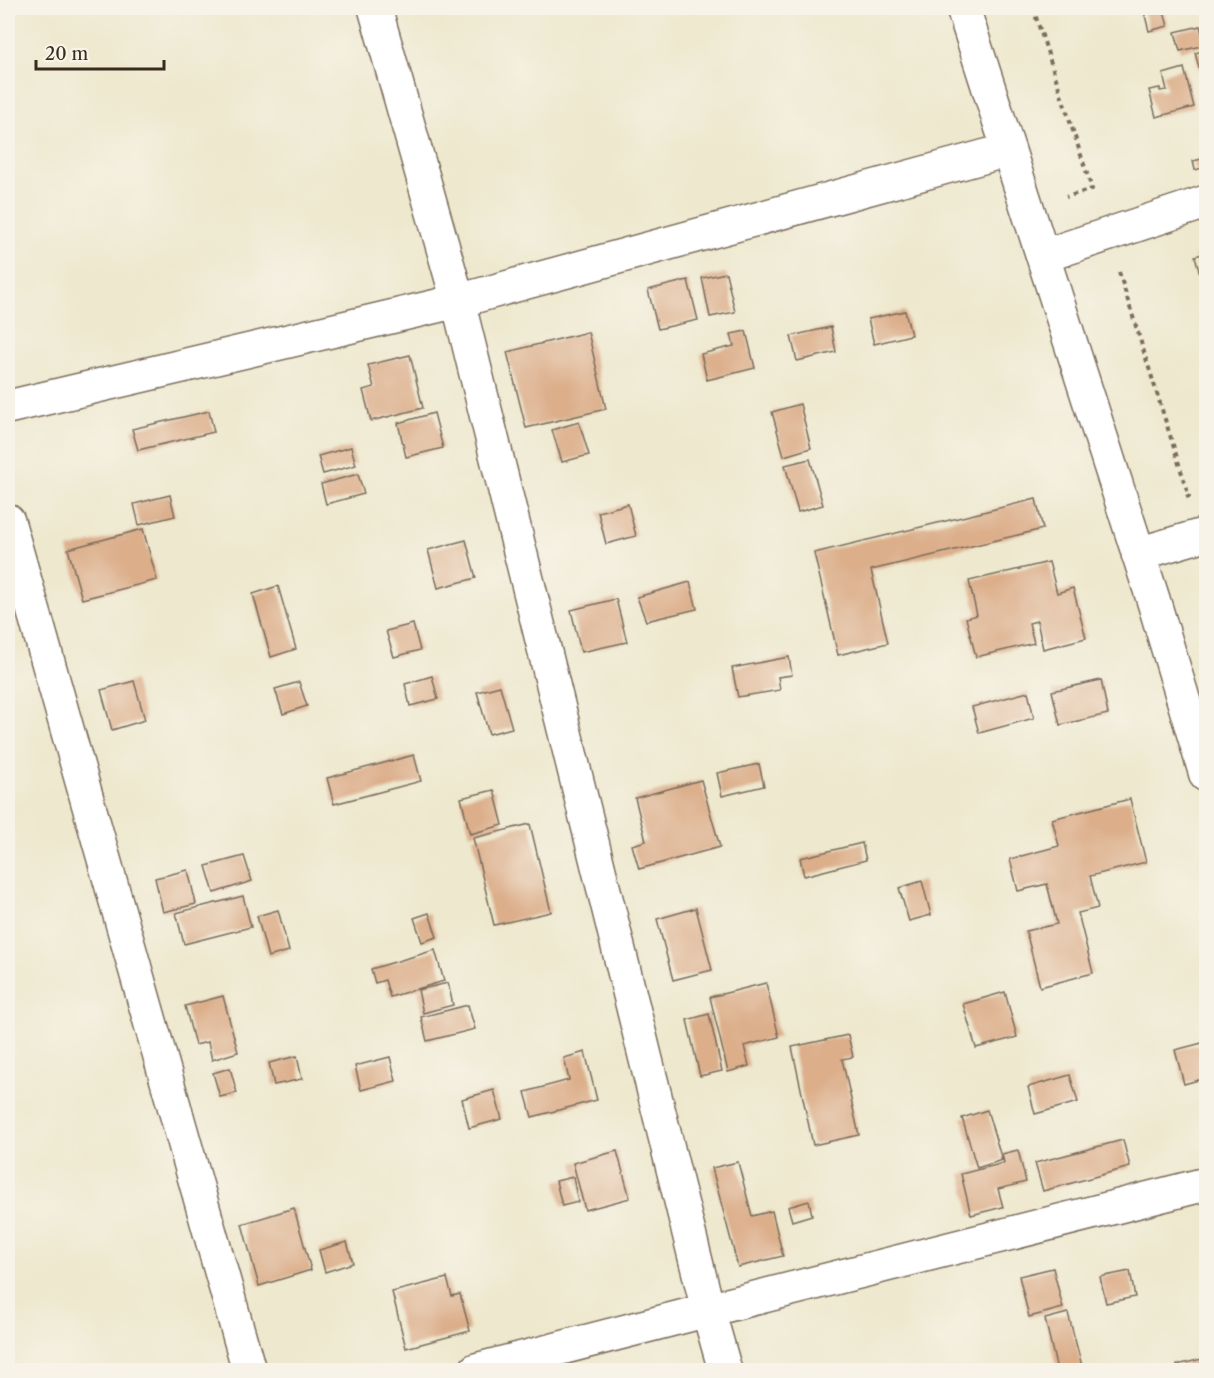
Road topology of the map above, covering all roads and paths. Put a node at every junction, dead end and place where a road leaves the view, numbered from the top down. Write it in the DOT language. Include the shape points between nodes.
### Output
graph roads {
  1 [pos="375,8"];
  2 [pos="963,8"];
  3 [pos="1033,8"];
  4 [pos="1008,150"];
  5 [pos="1059,199"];
  6 [pos="1206,202"];
  7 [pos="1043,256"];
  8 [pos="1118,269"];
  9 [pos="458,301"];
  10 [pos="8,407"];
  11 [pos="1189,496"];
  12 [pos="8,521"];
  13 [pos="1206,534"];
  14 [pos="1138,554"];
  15 [pos="1206,775"];
  16 [pos="1206,1184"];
  17 [pos="708,1310"];
  18 [pos="249,1371"];
  19 [pos="476,1371"];
  20 [pos="725,1371"];
  1 -- 9 [label="street"];
  2 -- 4 [label="street"];
  3 -- 5 [label="path" via="1092,189"];
  4 -- 7 [label="street"];
  4 -- 9 [label="street"];
  6 -- 7 [label="street"];
  7 -- 14 [label="street"];
  8 -- 11 [label="path"];
  9 -- 10 [label="street"];
  9 -- 17 [label="street"];
  12 -- 18 [label="street"];
  13 -- 14 [label="street"];
  14 -- 15 [label="street"];
  16 -- 17 [label="street"];
  17 -- 19 [label="street"];
  17 -- 20 [label="street"];
}
